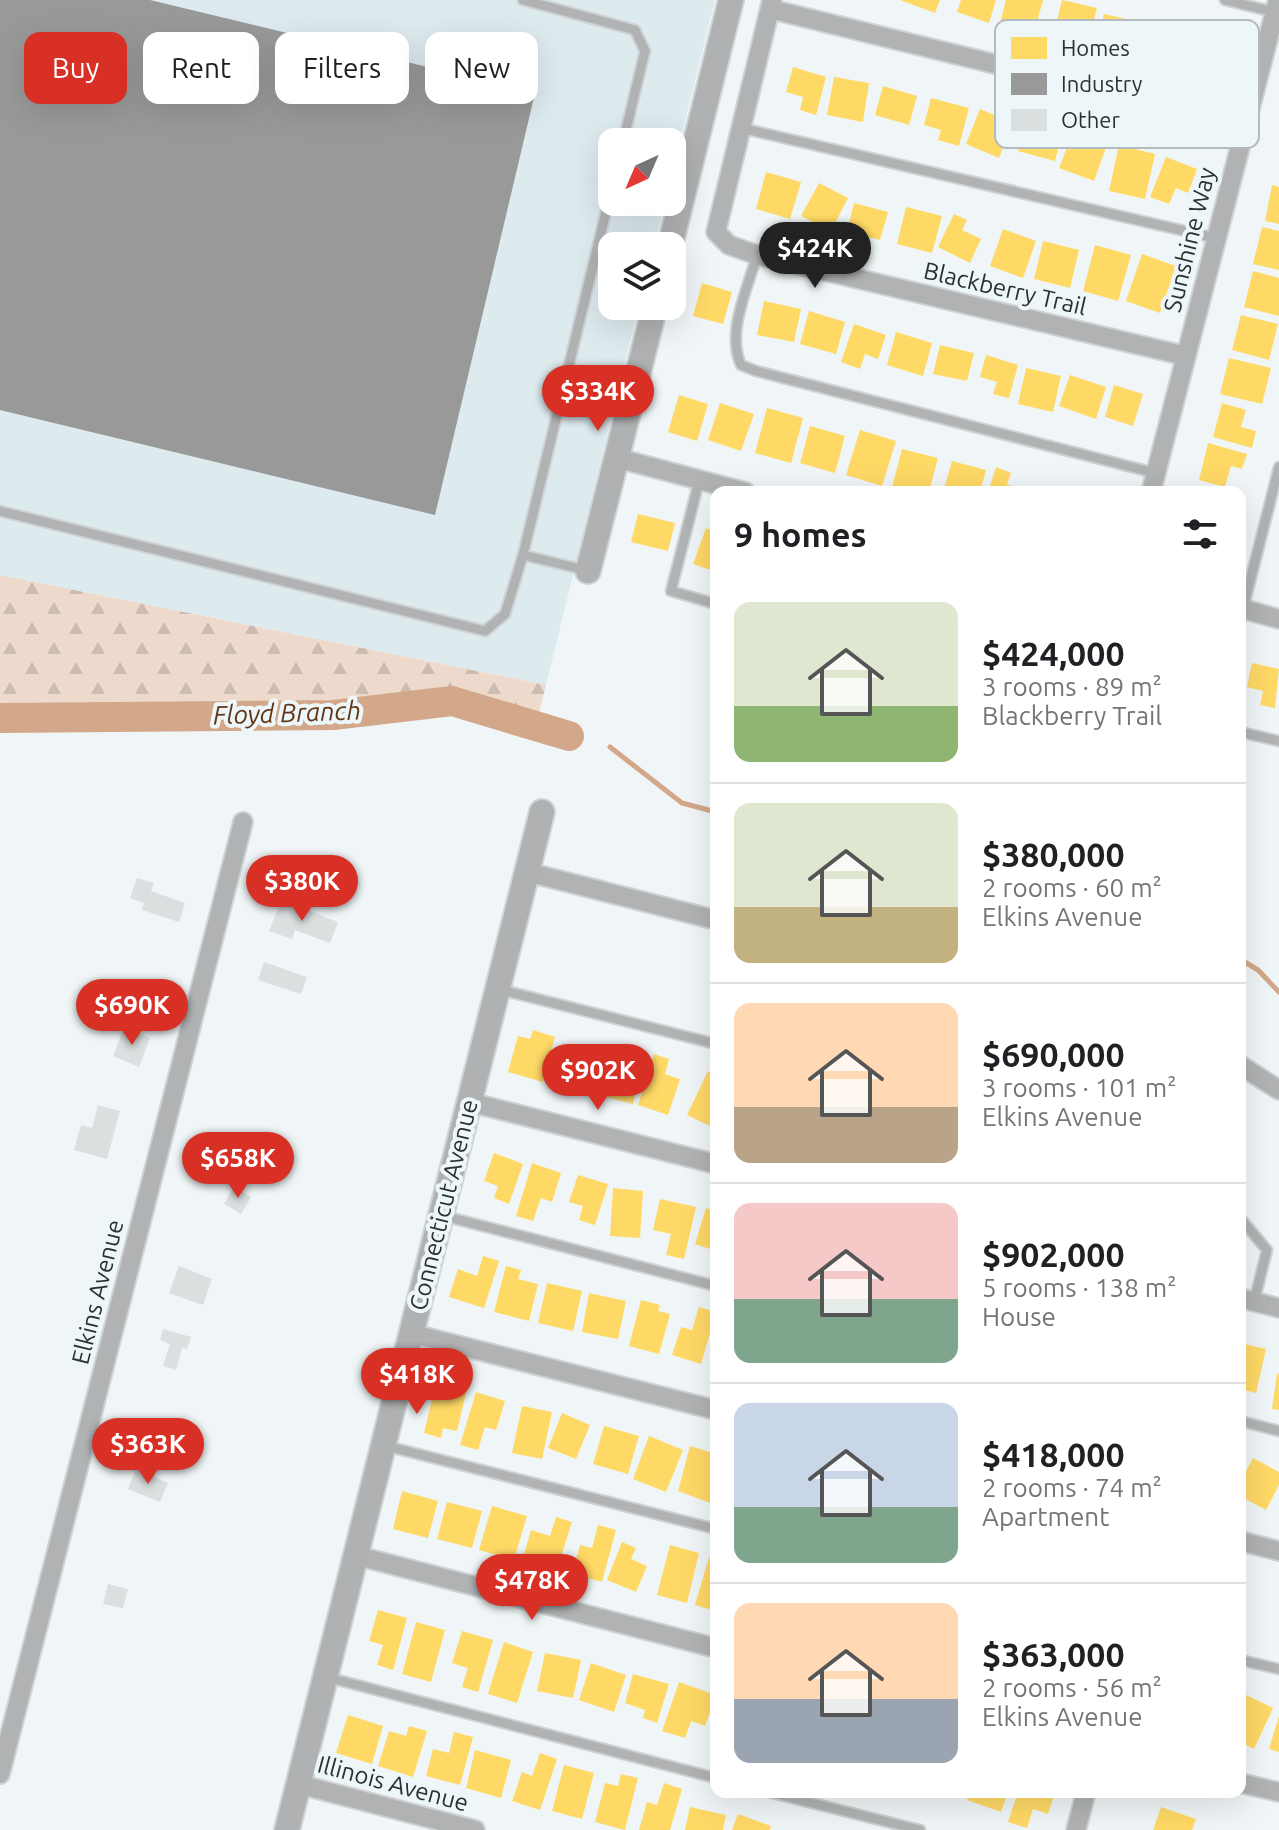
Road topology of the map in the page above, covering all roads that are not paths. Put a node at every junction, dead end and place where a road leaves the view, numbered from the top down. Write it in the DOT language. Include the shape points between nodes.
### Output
graph roads {
  1 [pos="523,0"];
  2 [pos="731,0"];
  3 [pos="1225,0"];
  4 [pos="771,5"];
  5 [pos="1276,6"];
  6 [pos="995,62"];
  7 [pos="1259,69"];
  8 [pos="626,128"];
  9 [pos="741,128"];
  10 [pos="1238,148"];
  11 [pos="605,216"];
  12 [pos="673,232"];
  13 [pos="1215,238"];
  14 [pos="757,255"];
  15 [pos="652,320"];
  16 [pos="1186,356"];
  17 [pos="617,458"];
  18 [pos="1279,467"];
  19 [pos="1155,473"];
  20 [pos="699,481"];
  21 [pos="720,486"];
  22 [pos="1152,486"];
  23 [pos="0,511"];
  24 [pos="523,555"];
  25 [pos="588,571"];
  26 [pos="1246,594"];
  27 [pos="710,602"];
  28 [pos="1246,614"];
  29 [pos="1279,619"];
  30 [pos="1246,733"];
  31 [pos="1279,741"];
  32 [pos="542,812"];
  33 [pos="243,822"];
  34 [pos="527,872"];
  35 [pos="710,918"];
  36 [pos="498,989"];
  37 [pos="710,1042"];
  38 [pos="1246,1069"];
  39 [pos="1279,1090"];
  40 [pos="469,1102"];
  41 [pos="710,1162"];
  42 [pos="440,1215"];
  43 [pos="1246,1225"];
  44 [pos="710,1284"];
  45 [pos="1247,1300"];
  46 [pos="1279,1308"];
  47 [pos="413,1334"];
  48 [pos="710,1408"];
  49 [pos="1246,1423"];
  50 [pos="1279,1431"];
  51 [pos="385,1445"];
  52 [pos="710,1527"];
  53 [pos="1246,1543"];
  54 [pos="1279,1551"];
  55 [pos="358,1556"];
  56 [pos="710,1646"];
  57 [pos="1246,1661"];
  58 [pos="1279,1669"];
  59 [pos="326,1677"];
  60 [pos="0,1774"];
  61 [pos="710,1776"];
  62 [pos="298,1784"];
  63 [pos="1246,1784"];
  64 [pos="1279,1792"];
  65 [pos="792,1798"];
  66 [pos="1084,1798"];
  67 [pos="287,1830"];
  68 [pos="475,1830"];
  69 [pos="920,1830"];
  70 [pos="1076,1830"];
  1 -- 8 [label="lane" via="635,30 645,51"];
  2 -- 12 [label="street"];
  3 -- 5 [label="lane"];
  4 -- 6 [label="street"];
  4 -- 9 [label="street, Blackberry Trail"];
  5 -- 7 [label="street, Sunshine Way"];
  9 -- 13 [label="lane"];
  9 -- 14 [label="street, Blackberry Trail" via="716,232 729,245"];
  10 -- 13 [label="street, Sunshine Way"];
  11 -- 24 [label="lane"];
  13 -- 16 [label="street, Sunshine Way"];
  14 -- 16 [label="street, Blackberry Trail"];
  14 -- 19 [label="lane" via="735,336 741,365"];
  15 -- 17 [label="street"];
  16 -- 19 [label="street, Sunshine Way"];
  17 -- 20 [label="street"];
  17 -- 25 [label="street"];
  18 -- 26 [label="lane"];
  19 -- 22 [label="street, Sunshine Way"];
  20 -- 21 [label="street"];
  20 -- 27 [label="lane" via="671,591"];
  23 -- 24 [label="lane" via="485,631 505,614"];
  24 -- 25 [label="lane"];
  28 -- 29 [label="street"];
  30 -- 31 [label="lane"];
  32 -- 34 [label="street, Connecticut Avenue"];
  33 -- 60 [label="street, Elkins Avenue"];
  34 -- 35 [label="street"];
  34 -- 36 [label="street, Connecticut Avenue"];
  36 -- 37 [label="lane"];
  36 -- 40 [label="street, Connecticut Avenue"];
  38 -- 39 [label="street"];
  40 -- 41 [label="street"];
  40 -- 42 [label="street, Connecticut Avenue"];
  42 -- 44 [label="lane"];
  42 -- 47 [label="street, Connecticut Avenue"];
  43 -- 45 [label="lane" via="1267,1250"];
  45 -- 46 [label="street"];
  47 -- 48 [label="street"];
  47 -- 51 [label="street, Connecticut Avenue"];
  49 -- 50 [label="lane"];
  51 -- 52 [label="lane"];
  51 -- 55 [label="street, Connecticut Avenue"];
  53 -- 54 [label="street"];
  55 -- 56 [label="street"];
  55 -- 59 [label="street, Connecticut Avenue"];
  57 -- 58 [label="lane"];
  59 -- 61 [label="lane"];
  59 -- 62 [label="street, Connecticut Avenue"];
  62 -- 67 [label="street, Connecticut Avenue"];
  62 -- 68 [label="street, Illinois Avenue"];
  63 -- 64 [label="street"];
  65 -- 69 [label="lane"];
  66 -- 70 [label="street"];
}
